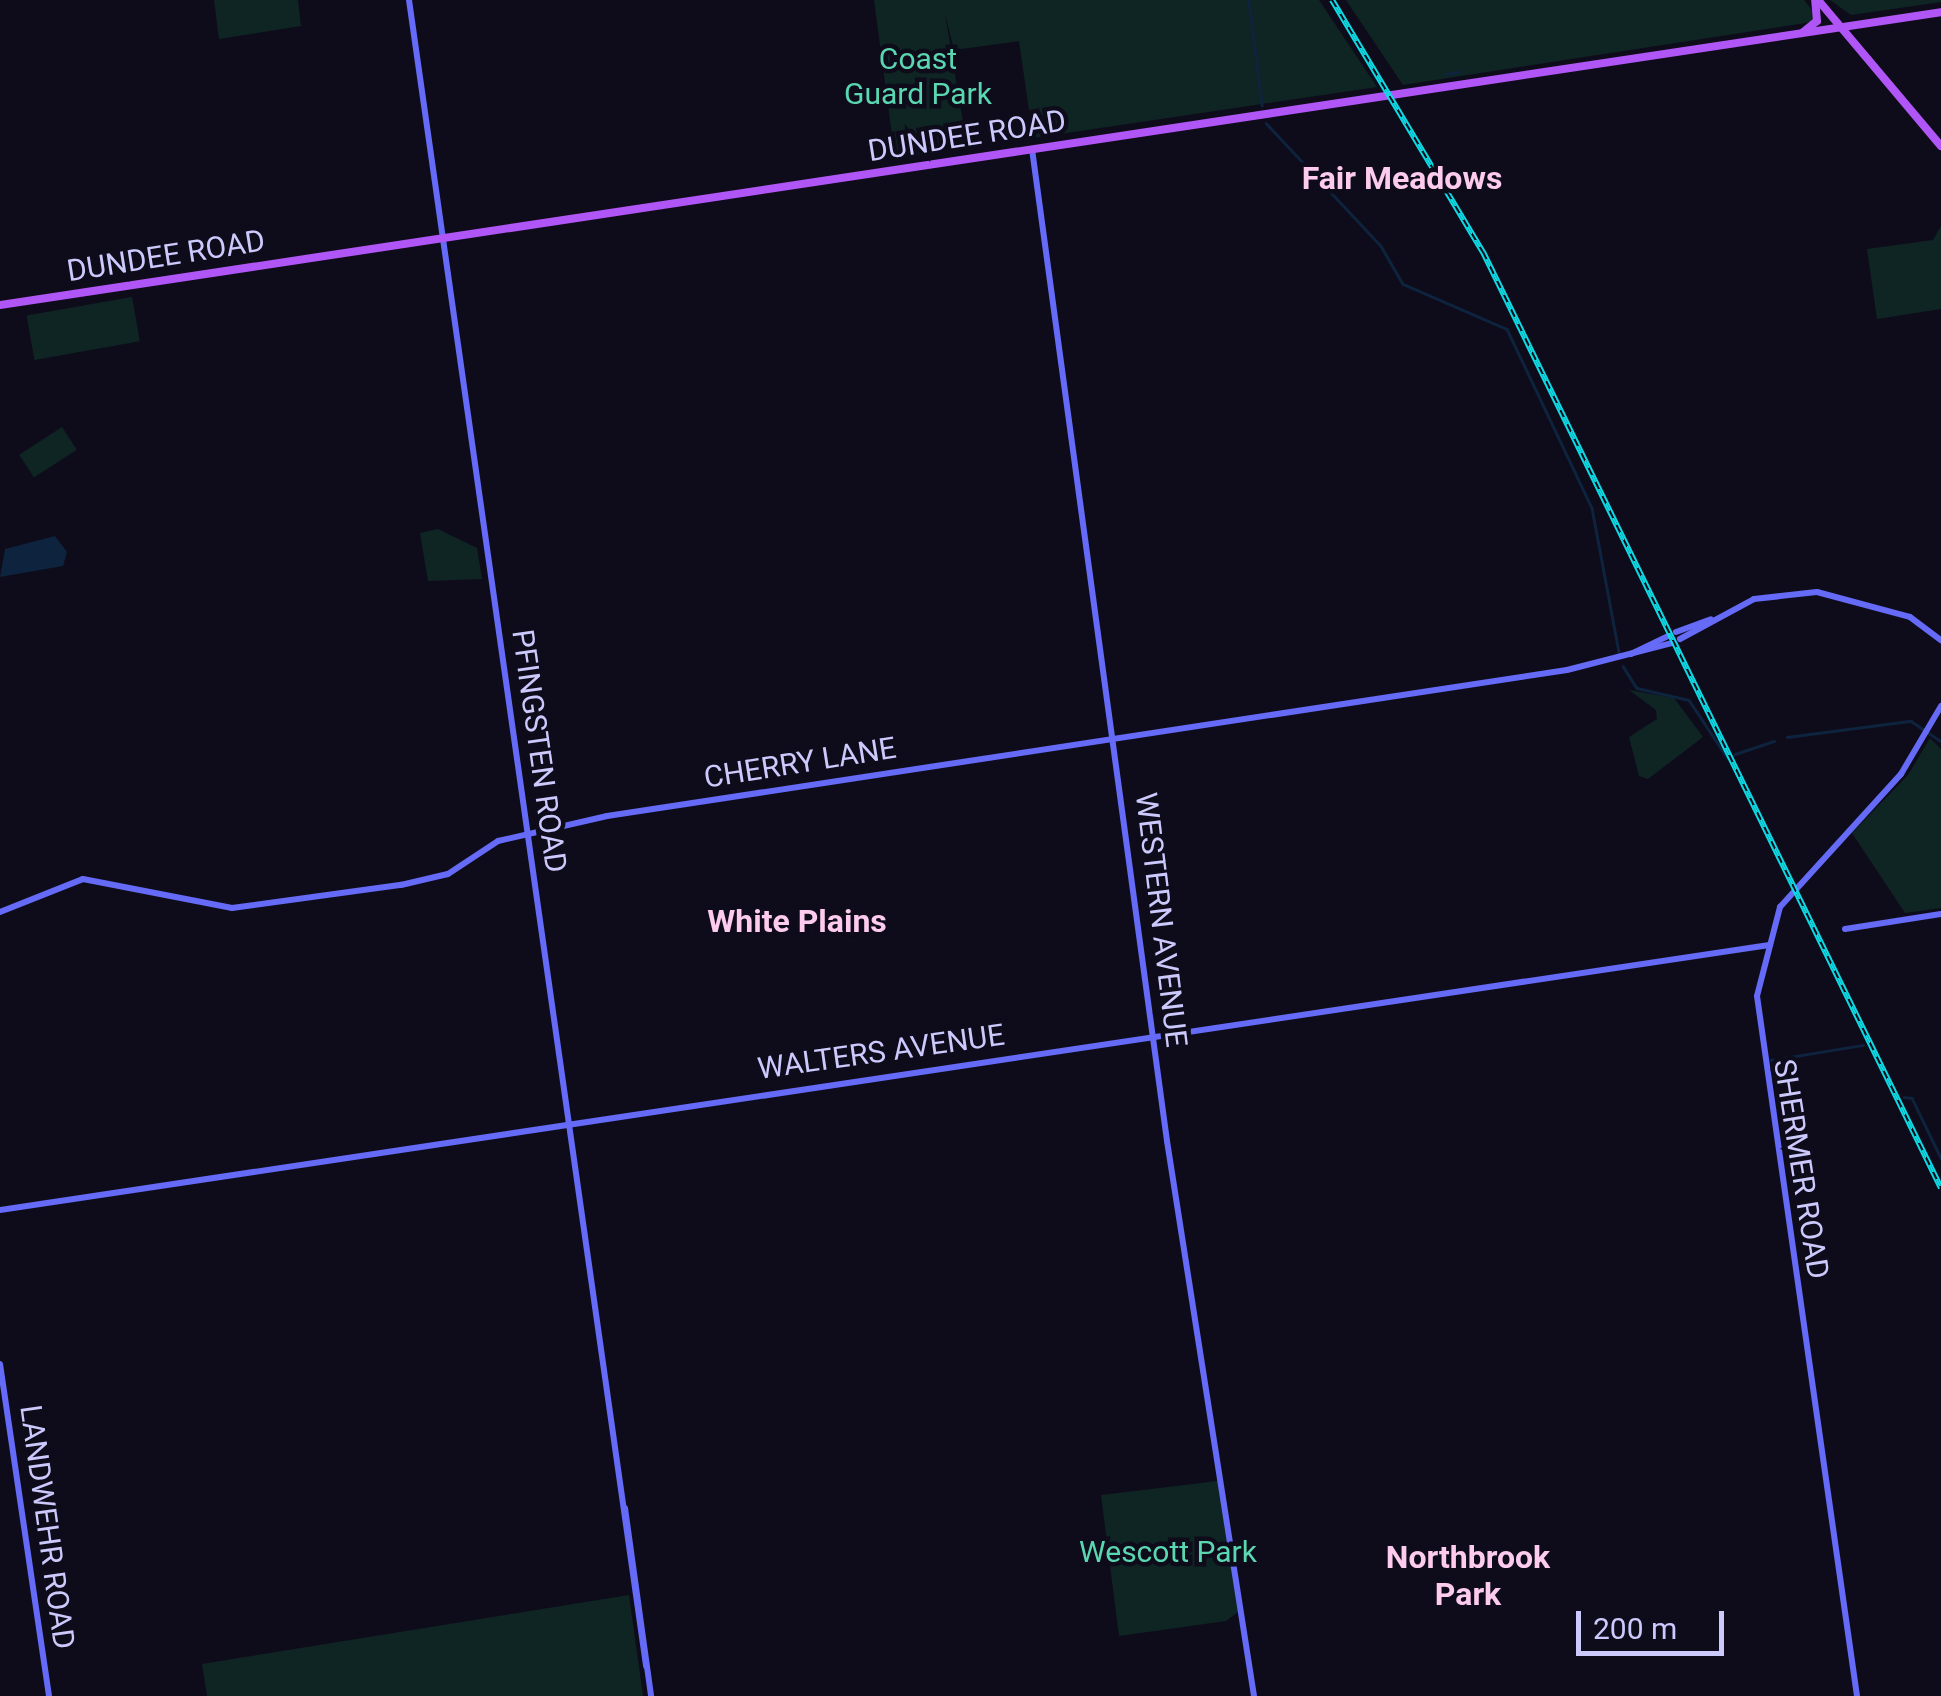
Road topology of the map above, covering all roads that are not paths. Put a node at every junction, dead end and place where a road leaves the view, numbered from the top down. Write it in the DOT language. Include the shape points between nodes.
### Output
graph roads {
  1 [pos="408,0"];
  2 [pos="1817,0"];
  3 [pos="1941,12"];
  4 [pos="1867,23"];
  5 [pos="1841,27"];
  6 [pos="1802,33"];
  7 [pos="1862,53"];
  8 [pos="1941,146"];
  9 [pos="1032,148"];
  10 [pos="443,238"];
  11 [pos="0,305"];
  12 [pos="1941,640"];
  13 [pos="1941,706"];
  14 [pos="1115,739"];
  15 [pos="528,836"];
  16 [pos="0,912"];
  17 [pos="1941,914"];
  18 [pos="1845,929"];
  19 [pos="1769,945"];
  20 [pos="1155,1034"];
  21 [pos="570,1121"];
  22 [pos="0,1210"];
  23 [pos="0,1364"];
  24 [pos="49,1696"];
  25 [pos="651,1696"];
  26 [pos="1254,1696"];
  27 [pos="1857,1696"];
  1 -- 10 [label="street, PFINGSTEN ROAD"];
  2 -- 5 [label="main road"];
  2 -- 6 [label="main road" via="1816,21"];
  3 -- 4 [label="main road, DUNDEE ROAD"];
  4 -- 5 [label="main road, DUNDEE ROAD"];
  4 -- 7 [label="main road"];
  5 -- 6 [label="main road, DUNDEE ROAD"];
  5 -- 7 [label="main road"];
  6 -- 9 [label="main road, DUNDEE ROAD"];
  7 -- 8 [label="main road"];
  9 -- 10 [label="main road, DUNDEE ROAD"];
  9 -- 14 [label="street, WESTERN AVENUE"];
  10 -- 11 [label="main road, DUNDEE ROAD"];
  10 -- 15 [label="street, PFINGSTEN ROAD"];
  12 -- 14 [label="street, CHERRY LANE" via="1910,617 1837,595 1754,599 1616,660"];
  13 -- 19 [label="street, SHERMER ROAD" via="1901,774 1786,896"];
  14 -- 15 [label="street, CHERRY LANE" via="606,816"];
  14 -- 20 [label="street, WESTERN AVENUE"];
  15 -- 16 [label="street, CHERRY LANE" via="498,842 434,880 267,906 223,908 83,879"];
  15 -- 21 [label="street, PFINGSTEN ROAD"];
  17 -- 18 [label="street"];
  19 -- 20 [label="street, WALTERS AVENUE"];
  19 -- 27 [label="street, SHERMER ROAD" via="1756,1028"];
  20 -- 21 [label="street, WALTERS AVENUE"];
  20 -- 26 [label="street, WESTERN AVENUE"];
  21 -- 22 [label="street, WALTERS AVENUE"];
  21 -- 25 [label="street, PFINGSTEN ROAD"];
  23 -- 24 [label="street, LANDWEHR ROAD"];
}
